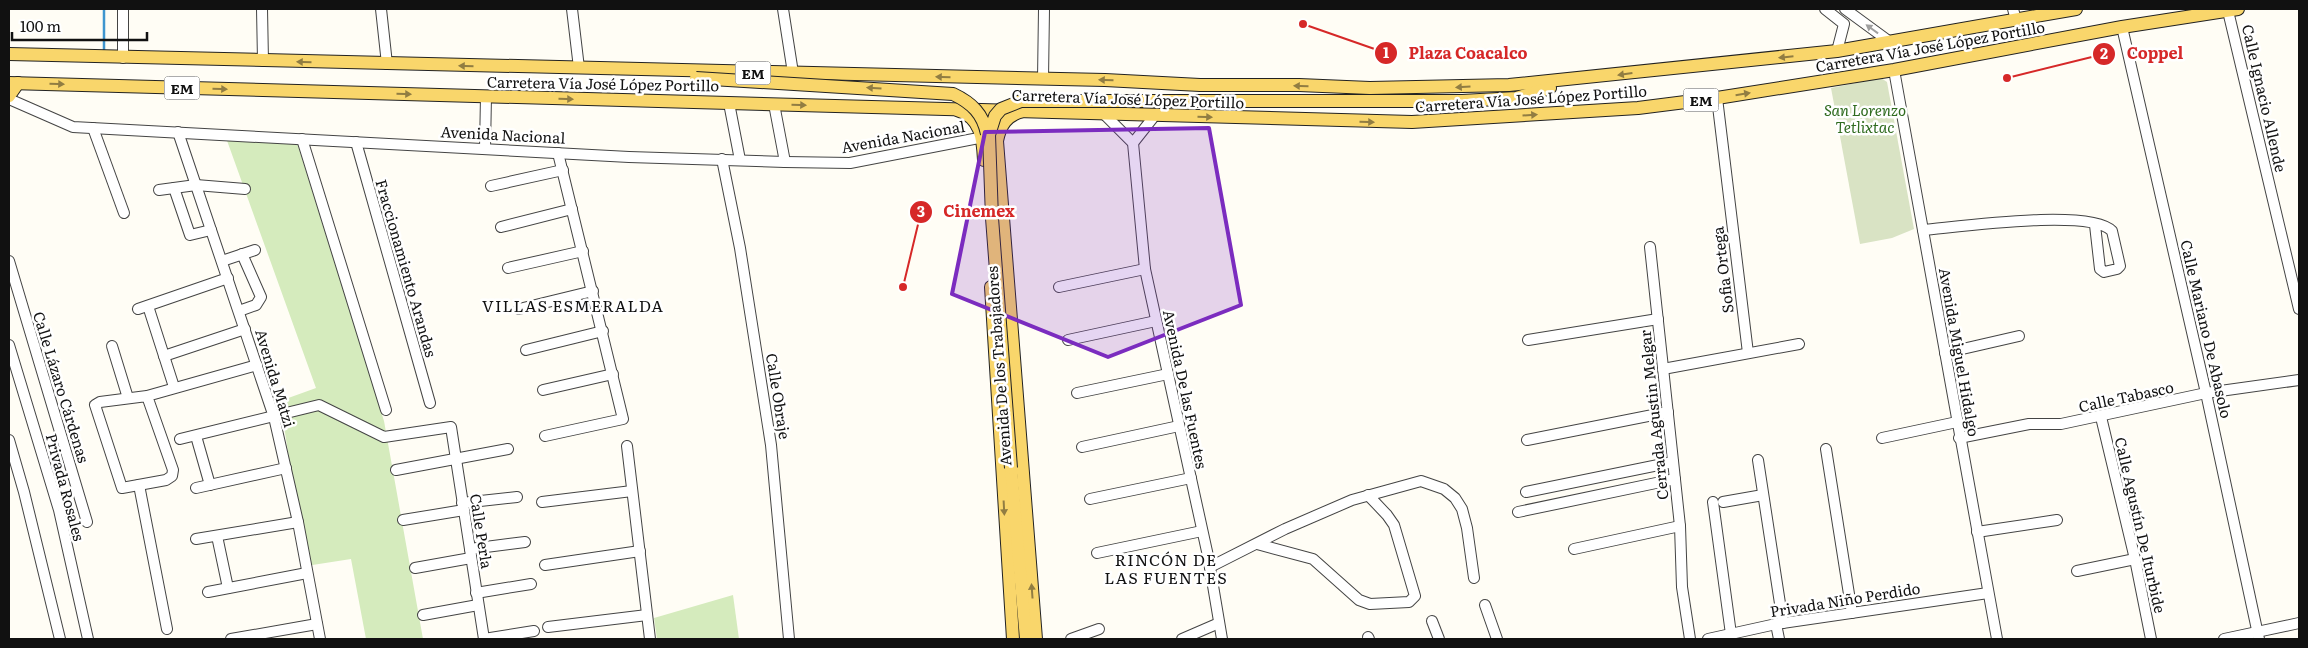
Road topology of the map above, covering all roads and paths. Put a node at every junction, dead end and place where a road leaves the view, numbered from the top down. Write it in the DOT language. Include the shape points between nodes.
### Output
graph roads {
  1 [pos="123,9"];
  2 [pos="262,9"];
  3 [pos="381,9"];
  4 [pos="572,9"];
  5 [pos="783,9"];
  6 [pos="1044,9"];
  7 [pos="1825,9"];
  8 [pos="1844,9"];
  9 [pos="2068,9"];
  10 [pos="2233,10"];
  11 [pos="2015,14"];
  12 [pos="2122,27"];
  13 [pos="1890,42"];
  14 [pos="1837,51"];
  15 [pos="9,54"];
  16 [pos="123,58"];
  17 [pos="263,61"];
  18 [pos="387,64"];
  19 [pos="579,68"];
  20 [pos="614,69"];
  21 [pos="1894,70"];
  22 [pos="793,73"];
  23 [pos="1044,79"];
  24 [pos="1575,80"];
  25 [pos="13,83"];
  26 [pos="486,96"];
  27 [pos="9,98"];
  28 [pos="1717,98"];
  29 [pos="729,103"];
  30 [pos="774,104"];
  31 [pos="952,108"];
  32 [pos="1031,110"];
  33 [pos="1102,112"];
  34 [pos="1156,114"];
  35 [pos="93,128"];
  36 [pos="178,132"];
  37 [pos="998,135"];
  38 [pos="982,137"];
  39 [pos="302,139"];
  40 [pos="356,142"];
  41 [pos="1133,143"];
  42 [pos="485,148"];
  43 [pos="558,152"];
  44 [pos="722,159"];
  45 [pos="740,160"];
  46 [pos="785,162"];
  47 [pos="563,170"];
  48 [pos="196,186"];
  49 [pos="491,186"];
  50 [pos="174,188"];
  51 [pos="245,189"];
  52 [pos="159,190"];
  53 [pos="572,209"];
  54 [pos="124,213"];
  55 [pos="2095,225"];
  56 [pos="501,226"];
  57 [pos="211,230"];
  58 [pos="1923,230"];
  59 [pos="1650,247"];
  60 [pos="255,250"];
  61 [pos="583,251"];
  62 [pos="242,254"];
  63 [pos="9,261"];
  64 [pos="222,261"];
  65 [pos="508,268"];
  66 [pos="1145,269"];
  67 [pos="228,278"];
  68 [pos="1059,287"];
  69 [pos="593,291"];
  70 [pos="2299,308"];
  71 [pos="518,309"];
  72 [pos="239,311"];
  73 [pos="1658,319"];
  74 [pos="1156,320"];
  75 [pos="245,329"];
  76 [pos="603,331"];
  77 [pos="2019,336"];
  78 [pos="1068,340"];
  79 [pos="1528,340"];
  80 [pos="1799,344"];
  81 [pos="9,345"];
  82 [pos="112,346"];
  83 [pos="526,350"];
  84 [pos="1748,353"];
  85 [pos="1944,353"];
  86 [pos="164,356"];
  87 [pos="257,365"];
  88 [pos="1663,369"];
  89 [pos="614,374"];
  90 [pos="1168,374"];
  91 [pos="2299,380"];
  92 [pos="174,387"];
  93 [pos="543,390"];
  94 [pos="1077,393"];
  95 [pos="2206,394"];
  96 [pos="147,396"];
  97 [pos="128,398"];
  98 [pos="430,403"];
  99 [pos="386,410"];
  100 [pos="1668,412"];
  101 [pos="274,417"];
  102 [pos="2101,417"];
  103 [pos="1957,422"];
  104 [pos="1179,426"];
  105 [pos="196,436"];
  106 [pos="545,436"];
  107 [pos="1882,438"];
  108 [pos="1960,438"];
  109 [pos="180,439"];
  110 [pos="9,440"];
  111 [pos="1527,440"];
  112 [pos="627,446"];
  113 [pos="1082,447"];
  114 [pos="508,449"];
  115 [pos="1826,449"];
  116 [pos="456,458"];
  117 [pos="1758,460"];
  118 [pos="1673,462"];
  119 [pos="286,468"];
  120 [pos="396,470"];
  121 [pos="1191,478"];
  122 [pos="1675,479"];
  123 [pos="1023,480"];
  124 [pos="139,485"];
  125 [pos="210,485"];
  126 [pos="196,488"];
  127 [pos="632,491"];
  128 [pos="1526,492"];
  129 [pos="1368,495"];
  130 [pos="1763,495"];
  131 [pos="517,497"];
  132 [pos="1090,499"];
  133 [pos="542,502"];
  134 [pos="463,507"];
  135 [pos="1518,512"];
  136 [pos="403,520"];
  137 [pos="2057,520"];
  138 [pos="87,522"];
  139 [pos="298,522"];
  140 [pos="1680,526"];
  141 [pos="1202,531"];
  142 [pos="1977,532"];
  143 [pos="217,536"];
  144 [pos="196,539"];
  145 [pos="525,542"];
  146 [pos="1257,544"];
  147 [pos="1574,549"];
  148 [pos="640,551"];
  149 [pos="1097,553"];
  150 [pos="470,554"];
  151 [pos="2135,558"];
  152 [pos="545,565"];
  153 [pos="1210,567"];
  154 [pos="415,568"];
  155 [pos="2077,571"];
  156 [pos="307,573"];
  157 [pos="1474,578"];
  158 [pos="531,584"];
  159 [pos="228,588"];
  160 [pos="208,592"];
  161 [pos="1988,592"];
  162 [pos="476,593"];
  163 [pos="1485,605"];
  164 [pos="478,606"];
  165 [pos="1852,613"];
  166 [pos="647,614"];
  167 [pos="423,615"];
  168 [pos="1432,621"];
  169 [pos="1218,623"];
  170 [pos="2299,623"];
  171 [pos="317,624"];
  172 [pos="1779,624"];
  173 [pos="548,628"];
  174 [pos="166,629"];
  175 [pos="1099,629"];
  176 [pos="534,631"];
  177 [pos="1738,635"];
  178 [pos="2258,635"];
  179 [pos="60,639"];
  180 [pos="88,639"];
  181 [pos="231,639"];
  182 [pos="320,639"];
  183 [pos="484,639"];
  184 [pos="650,639"];
  185 [pos="789,639"];
  186 [pos="1013,639"];
  187 [pos="1026,639"];
  188 [pos="1036,639"];
  189 [pos="1071,639"];
  190 [pos="1182,639"];
  191 [pos="1222,639"];
  192 [pos="1439,639"];
  193 [pos="1497,639"];
  194 [pos="1690,639"];
  195 [pos="1708,639"];
  196 [pos="1779,639"];
  197 [pos="1997,639"];
  198 [pos="2151,639"];
  199 [pos="2224,639"];
  1 -- 16 [label="street"];
  2 -- 17 [label="street"];
  3 -- 18 [label="street"];
  4 -- 19 [label="street"];
  5 -- 22 [label="street"];
  6 -- 23 [label="street"];
  7 -- 14 [label="street" via="1844,24"];
  13 -- 8 [label="street, one-way"];
  9 -- 11 [label="main road, Carretera Vía José López Portillo / EM"];
  10 -- 12 [label="main road, Carretera Vía José López Portillo / EM"];
  10 -- 70 [label="street, Calle Ignacio Allende"];
  11 -- 13 [label="main road, Carretera Vía José López Portillo / EM"];
  12 -- 21 [label="main road, Carretera Vía José López Portillo / EM"];
  12 -- 95 [label="street, Calle Mariano De Abasolo"];
  13 -- 14 [label="main road, Carretera Vía José López Portillo / EM"];
  14 -- 24 [label="main road, Carretera Vía José López Portillo / EM, one-way"];
  15 -- 16 [label="main road, Carretera Vía José López Portillo / EM"];
  16 -- 17 [label="main road, Carretera Vía José López Portillo / EM"];
  18 -- 17 [label="main road, Carretera Vía José López Portillo / EM, one-way"];
  19 -- 18 [label="main road, Carretera Vía José López Portillo / EM, one-way"];
  19 -- 20 [label="main road, Carretera Vía José López Portillo / EM"];
  20 -- 22 [label="main road, Carretera Vía José López Portillo / EM"];
  123 -- 20 [label="main road, one-way, bridge" via="1013,413 988,140 985,123 978,110 960,97 939,92 696,78"];
  28 -- 21 [label="main road, Carretera Vía José López Portillo / EM, one-way"];
  21 -- 58 [label="street, Avenida Miguel Hidalgo"];
  23 -- 22 [label="main road, Carretera Vía José López Portillo / EM, one-way"];
  24 -- 23 [label="main road, Carretera Vía José López Portillo / EM, one-way" via="1441,88 1370,88 1200,86"];
  24 -- 187 [label="main road, bridge" via="1516,98 1462,101 1021,101 1008,105 995,116 990,134 992,218"];
  25 -- 26 [label="main road, Carretera Vía José López Portillo / EM, one-way"];
  25 -- 27 [label="main road"];
  26 -- 29 [label="main road, Carretera Vía José López Portillo / EM, one-way"];
  26 -- 42 [label="street"];
  27 -- 35 [label="street, Avenida Nacional" via="73,127"];
  34 -- 28 [label="main road, Carretera Vía José López Portillo / EM, one-way" via="1412,122 1629,109"];
  28 -- 84 [label="street, Sofia Ortega"];
  29 -- 30 [label="main road, Carretera Vía José López Portillo / EM"];
  29 -- 45 [label="street"];
  30 -- 31 [label="main road, Carretera Vía José López Portillo / EM, one-way"];
  30 -- 46 [label="street"];
  31 -- 32 [label="main road, Carretera Vía José López Portillo / EM"];
  31 -- 38 [label="main road, Avenida De los Trabajadores" via="971,117"];
  32 -- 33 [label="main road, Carretera Vía José López Portillo / EM"];
  32 -- 37 [label="main road" via="1011,115"];
  33 -- 34 [label="main road, Carretera Vía José López Portillo / EM"];
  33 -- 41 [label="street"];
  34 -- 41 [label="street"];
  35 -- 36 [label="street, Avenida Nacional"];
  35 -- 54 [label="street"];
  36 -- 39 [label="street, Avenida Nacional"];
  36 -- 48 [label="street, Avenida Matzi"];
  37 -- 38 [label="street, Avenida Nacional"];
  37 -- 123 [label="main road, Avenida De los Trabajadores"];
  38 -- 46 [label="street, Avenida Nacional" via="850,163"];
  38 -- 186 [label="main road, Avenida De los Trabajadores, one-way"];
  39 -- 40 [label="street, Avenida Nacional"];
  39 -- 99 [label="street"];
  40 -- 42 [label="street, Avenida Nacional"];
  40 -- 98 [label="street, Fraccionamiento Arandas"];
  41 -- 66 [label="street, Avenida De las Fuentes"];
  42 -- 43 [label="street, Avenida Nacional"];
  43 -- 44 [label="street, Avenida Nacional"];
  43 -- 47 [label="street"];
  44 -- 45 [label="street, Avenida Nacional"];
  44 -- 185 [label="street, Calle Obraje" via="740,248 771,445"];
  45 -- 46 [label="street, Avenida Nacional"];
  47 -- 49 [label="street"];
  47 -- 53 [label="street"];
  48 -- 50 [label="street"];
  48 -- 51 [label="street"];
  48 -- 57 [label="street, Avenida Matzi"];
  50 -- 52 [label="street"];
  50 -- 57 [label="street" via="190,235"];
  53 -- 56 [label="street"];
  53 -- 61 [label="street"];
  55 -- 58 [label="street" via="2058,219"];
  57 -- 64 [label="street, Avenida Matzi"];
  58 -- 85 [label="street, Avenida Miguel Hidalgo"];
  59 -- 73 [label="street"];
  60 -- 62 [label="street"];
  61 -- 65 [label="street"];
  61 -- 69 [label="street"];
  62 -- 64 [label="street"];
  62 -- 72 [label="street" via="261,297 256,305"];
  63 -- 138 [label="street, Calle Lázaro Cárdenas"];
  64 -- 67 [label="street, Avenida Matzi"];
  66 -- 68 [label="street"];
  66 -- 74 [label="street, Avenida De las Fuentes"];
  67 -- 72 [label="street, Avenida Matzi"];
  67 -- 86 [label="street" via="143,308"];
  69 -- 71 [label="street"];
  69 -- 76 [label="street"];
  72 -- 75 [label="street, Avenida Matzi"];
  73 -- 79 [label="street, Cerrada Agustin Melgar"];
  73 -- 88 [label="street, Cerrada Agustin Melgar"];
  74 -- 78 [label="street"];
  74 -- 90 [label="street, Avenida De las Fuentes"];
  75 -- 86 [label="street"];
  75 -- 87 [label="street, Avenida Matzi"];
  76 -- 83 [label="street"];
  76 -- 89 [label="street"];
  77 -- 85 [label="street"];
  80 -- 84 [label="street"];
  81 -- 180 [label="street, Privada Rosales" via="58,510"];
  82 -- 97 [label="street"];
  84 -- 88 [label="street"];
  85 -- 103 [label="street, Avenida Miguel Hidalgo"];
  86 -- 92 [label="street"];
  87 -- 92 [label="street"];
  87 -- 101 [label="street, Avenida Matzi"];
  88 -- 100 [label="street, Cerrada Agustin Melgar"];
  89 -- 93 [label="street"];
  89 -- 106 [label="street" via="623,419"];
  90 -- 94 [label="street"];
  90 -- 104 [label="street, Avenida De las Fuentes"];
  91 -- 95 [label="street, Calle Tabasco"];
  92 -- 96 [label="street"];
  95 -- 102 [label="street, Calle Tabasco"];
  95 -- 178 [label="street, Calle Mariano De Abasolo"];
  96 -- 97 [label="street"];
  96 -- 124 [label="street" via="173,470 172,476 166,480"];
  97 -- 124 [label="street" via="95,405 122,488"];
  100 -- 111 [label="street"];
  100 -- 118 [label="street, Cerrada Agustin Melgar"];
  101 -- 105 [label="street"];
  101 -- 116 [label="street, Calle Perla" via="319,405 384,437 451,427"];
  101 -- 119 [label="street, Avenida Matzi"];
  102 -- 108 [label="street, Calle Tabasco" via="2062,424 2029,424"];
  102 -- 151 [label="street, Calle Agustín De Iturbide"];
  103 -- 107 [label="street"];
  103 -- 108 [label="street, Avenida Miguel Hidalgo"];
  104 -- 113 [label="street"];
  104 -- 121 [label="street, Avenida De las Fuentes"];
  105 -- 109 [label="street"];
  105 -- 125 [label="street"];
  108 -- 142 [label="street, Avenida Miguel Hidalgo"];
  110 -- 179 [label="street"];
  112 -- 127 [label="street"];
  114 -- 116 [label="street"];
  115 -- 165 [label="street"];
  116 -- 120 [label="street"];
  116 -- 134 [label="street, Calle Perla"];
  117 -- 130 [label="street"];
  118 -- 122 [label="street, Cerrada Agustin Melgar"];
  118 -- 128 [label="street"];
  119 -- 125 [label="street"];
  119 -- 139 [label="street, Avenida Matzi"];
  121 -- 132 [label="street"];
  121 -- 141 [label="street, Avenida De las Fuentes"];
  122 -- 135 [label="street"];
  122 -- 140 [label="street, Cerrada Agustin Melgar"];
  188 -- 123 [label="main road, Avenida De los Trabajadores, one-way"];
  124 -- 174 [label="street"];
  125 -- 126 [label="street"];
  127 -- 133 [label="street"];
  127 -- 148 [label="street"];
  129 -- 146 [label="street"];
  129 -- 146 [label="street" via="1394,525 1415,596 1409,602 1370,604 1359,600 1313,559"];
  129 -- 157 [label="street" via="1421,481 1444,489 1462,509"];
  130 -- 172 [label="street"];
  130 -- 177 [label="street" via="1718,502"];
  131 -- 134 [label="street"];
  134 -- 136 [label="street"];
  134 -- 150 [label="street, Calle Perla"];
  137 -- 142 [label="street"];
  139 -- 143 [label="street"];
  139 -- 156 [label="street, Avenida Matzi"];
  140 -- 147 [label="street"];
  140 -- 194 [label="street, Cerrada Agustin Melgar" via="1682,587"];
  141 -- 149 [label="street"];
  141 -- 153 [label="street, Avenida De las Fuentes"];
  142 -- 161 [label="street, Avenida Miguel Hidalgo"];
  143 -- 144 [label="street"];
  143 -- 159 [label="street"];
  145 -- 150 [label="street"];
  146 -- 153 [label="street"];
  148 -- 152 [label="street"];
  148 -- 166 [label="street"];
  150 -- 154 [label="street"];
  150 -- 162 [label="street, Calle Perla"];
  151 -- 155 [label="street"];
  151 -- 198 [label="street, Calle Agustín De Iturbide"];
  153 -- 169 [label="street, Avenida De las Fuentes"];
  156 -- 159 [label="street"];
  156 -- 171 [label="street, Avenida Matzi"];
  158 -- 162 [label="street"];
  159 -- 160 [label="street"];
  161 -- 165 [label="street, Privada Niño Perdido"];
  161 -- 197 [label="street, Avenida Miguel Hidalgo"];
  162 -- 164 [label="street, Calle Perla"];
  163 -- 193 [label="street"];
  164 -- 167 [label="street"];
  164 -- 183 [label="street, Calle Perla"];
  165 -- 172 [label="street, Privada Niño Perdido"];
  166 -- 173 [label="street"];
  166 -- 184 [label="street"];
  168 -- 192 [label="street"];
  169 -- 190 [label="street"];
  169 -- 191 [label="street, Avenida De las Fuentes"];
  170 -- 178 [label="street"];
  171 -- 181 [label="street"];
  171 -- 182 [label="street, Avenida Matzi"];
  172 -- 177 [label="street, Privada Niño Perdido"];
  172 -- 196 [label="street"];
  175 -- 189 [label="street"];
  176 -- 183 [label="street"];
  177 -- 195 [label="street, Privada Niño Perdido"];
  178 -- 199 [label="street"];
}
